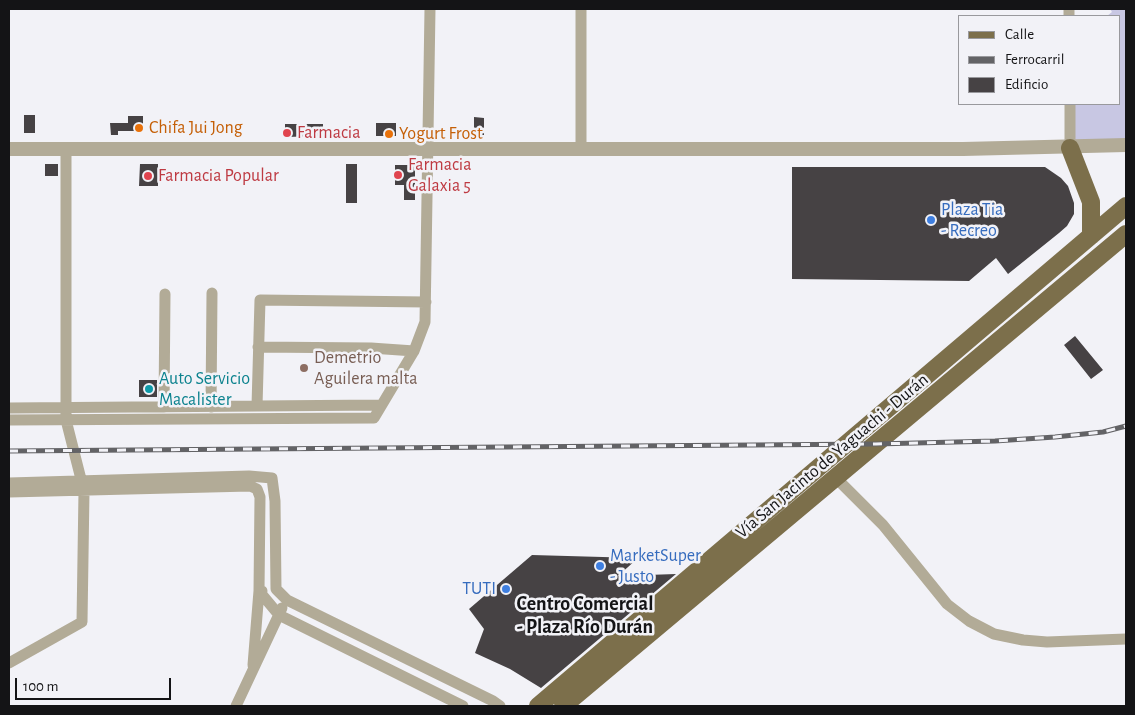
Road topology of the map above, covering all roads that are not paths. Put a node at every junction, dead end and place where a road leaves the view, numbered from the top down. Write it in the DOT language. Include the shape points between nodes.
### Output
graph roads {
  1 [pos="430,9"];
  2 [pos="581,9"];
  3 [pos="1070,105"];
  4 [pos="1126,145"];
  5 [pos="1070,148"];
  6 [pos="9,149"];
  7 [pos="66,149"];
  8 [pos="581,149"];
  9 [pos="427,150"];
  10 [pos="1126,206"];
  11 [pos="1126,234"];
  12 [pos="1091,236"];
  13 [pos="212,293"];
  14 [pos="165,294"];
  15 [pos="426,302"];
  16 [pos="258,347"];
  17 [pos="414,351"];
  18 [pos="381,405"];
  19 [pos="257,406"];
  20 [pos="164,407"];
  21 [pos="211,407"];
  22 [pos="9,408"];
  23 [pos="66,408"];
  24 [pos="9,420"];
  25 [pos="66,420"];
  26 [pos="836,478"];
  27 [pos="9,483"];
  28 [pos="83,486"];
  29 [pos="9,492"];
  30 [pos="276,589"];
  31 [pos="259,591"];
  32 [pos="287,600"];
  33 [pos="279,615"];
  34 [pos="1126,639"];
  35 [pos="9,663"];
  36 [pos="253,671"];
  37 [pos="493,704"];
  38 [pos="236,706"];
  39 [pos="463,706"];
  40 [pos="538,706"];
  41 [pos="563,706"];
  1 -- 9 [label="street"];
  2 -- 8 [label="street"];
  3 -- 5 [label="street"];
  4 -- 5 [label="street"];
  5 -- 8 [label="street"];
  5 -- 12 [label="main road" via="1091,202"];
  6 -- 7 [label="street"];
  7 -- 9 [label="street"];
  7 -- 23 [label="street"];
  8 -- 9 [label="street"];
  9 -- 15 [label="street"];
  10 -- 12 [label="main road, Vía San Jacinto de Yaguachi - Durán"];
  11 -- 26 [label="main road, Vía San Jacinto de Yaguachi - Durán"];
  12 -- 40 [label="main road, Vía San Jacinto de Yaguachi - Durán"];
  13 -- 21 [label="street"];
  14 -- 20 [label="street"];
  15 -- 16 [label="street" via="260,300"];
  15 -- 17 [label="street" via="425,322"];
  16 -- 17 [label="street"];
  16 -- 19 [label="street"];
  17 -- 18 [label="street"];
  18 -- 19 [label="street"];
  18 -- 25 [label="street" via="374,418"];
  19 -- 21 [label="street"];
  20 -- 21 [label="street"];
  20 -- 23 [label="street"];
  22 -- 23 [label="street"];
  23 -- 25 [label="street"];
  24 -- 25 [label="street"];
  25 -- 28 [label="street"];
  26 -- 34 [label="street" via="883,525 947,604 969,621 994,634 1023,640"];
  26 -- 41 [label="main road, Vía San Jacinto de Yaguachi - Durán"];
  27 -- 28 [label="street"];
  28 -- 29 [label="street"];
  28 -- 30 [label="street" via="249,476 272,478"];
  28 -- 31 [label="street" via="250,486 257,489 260,497"];
  28 -- 35 [label="street" via="82,622"];
  30 -- 31 [label="street"];
  30 -- 32 [label="street"];
  31 -- 33 [label="street"];
  31 -- 36 [label="street"];
  32 -- 33 [label="street"];
  32 -- 37 [label="street"];
  33 -- 36 [label="street"];
  33 -- 39 [label="street"];
  36 -- 38 [label="street"];
}
